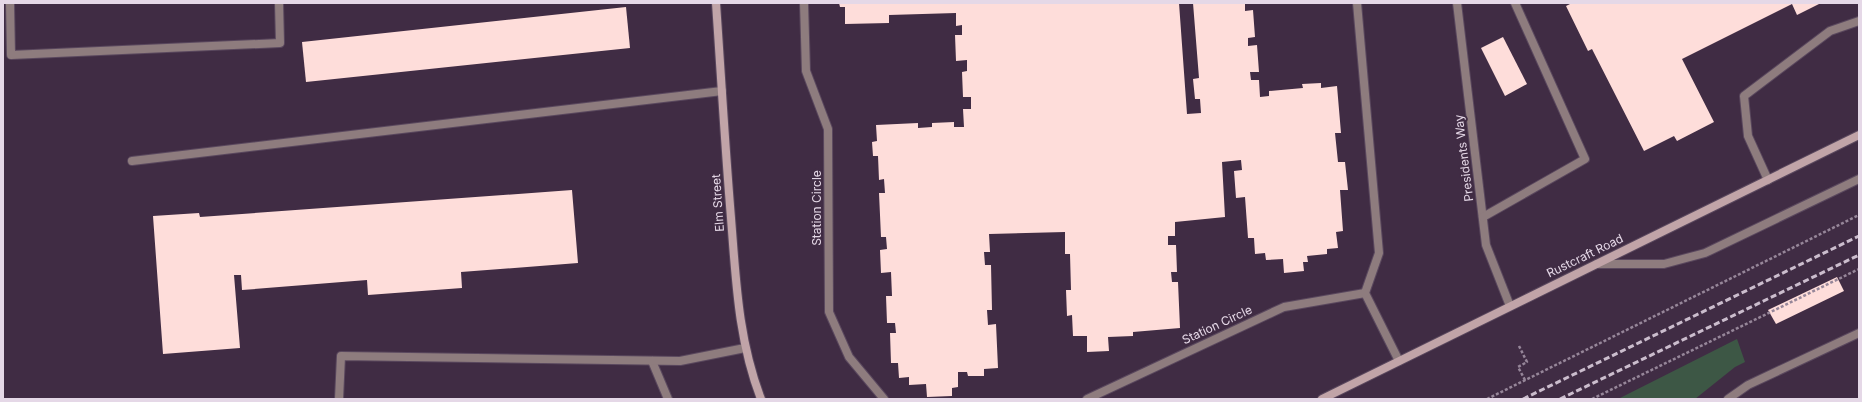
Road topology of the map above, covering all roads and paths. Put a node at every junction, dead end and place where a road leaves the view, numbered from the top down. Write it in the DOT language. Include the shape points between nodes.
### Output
graph roads {
  1 [pos="10,3"];
  2 [pos="279,3"];
  3 [pos="716,3"];
  4 [pos="804,3"];
  5 [pos="1357,3"];
  6 [pos="1457,3"];
  7 [pos="1515,3"];
  8 [pos="1859,21"];
  9 [pos="722,91"];
  10 [pos="1859,135"];
  11 [pos="132,161"];
  12 [pos="1859,179"];
  13 [pos="1768,180"];
  14 [pos="1859,215"];
  15 [pos="1483,217"];
  16 [pos="1597,264"];
  17 [pos="1859,269"];
  18 [pos="1365,293"];
  19 [pos="1510,306"];
  20 [pos="1859,333"];
  21 [pos="1519,346"];
  22 [pos="745,348"];
  23 [pos="652,361"];
  24 [pos="1399,361"];
  25 [pos="1525,380"];
  26 [pos="339,399"];
  27 [pos="668,399"];
  28 [pos="761,399"];
  29 [pos="884,399"];
  30 [pos="1087,399"];
  31 [pos="1322,399"];
  32 [pos="1487,399"];
  33 [pos="1592,399"];
  34 [pos="1728,399"];
  1 -- 2 [label="lane" via="11,55 280,43"];
  3 -- 9 [label="main road, Elm Street"];
  4 -- 29 [label="lane, Station Circle" via="806,71 828,129 829,312 848,357"];
  5 -- 18 [label="lane" via="1379,253"];
  6 -- 15 [label="lane, Presidents Way"];
  7 -- 15 [label="lane" via="1585,159"];
  8 -- 13 [label="lane" via="1830,31 1744,96 1748,136"];
  9 -- 11 [label="lane"];
  9 -- 22 [label="main road, Elm Street" via="736,281"];
  10 -- 13 [label="main road, Rustcraft Road"];
  12 -- 16 [label="lane" via="1705,253 1664,264"];
  13 -- 16 [label="main road, Rustcraft Road"];
  14 -- 25 [label="path"];
  15 -- 19 [label="lane, Presidents Way" via="1486,245"];
  16 -- 19 [label="main road, Rustcraft Road"];
  17 -- 33 [label="path"];
  18 -- 24 [label="lane"];
  18 -- 30 [label="lane, Station Circle" via="1284,307"];
  19 -- 24 [label="main road, Rustcraft Road"];
  20 -- 34 [label="lane" via="1748,385"];
  21 -- 25 [label="path" via="1527,362 1518,367"];
  22 -- 23 [label="lane" via="680,362"];
  22 -- 28 [label="main road, Elm Street"];
  23 -- 26 [label="lane" via="341,356"];
  23 -- 27 [label="lane"];
  24 -- 31 [label="main road, Rustcraft Road"];
  25 -- 32 [label="path"];
}
